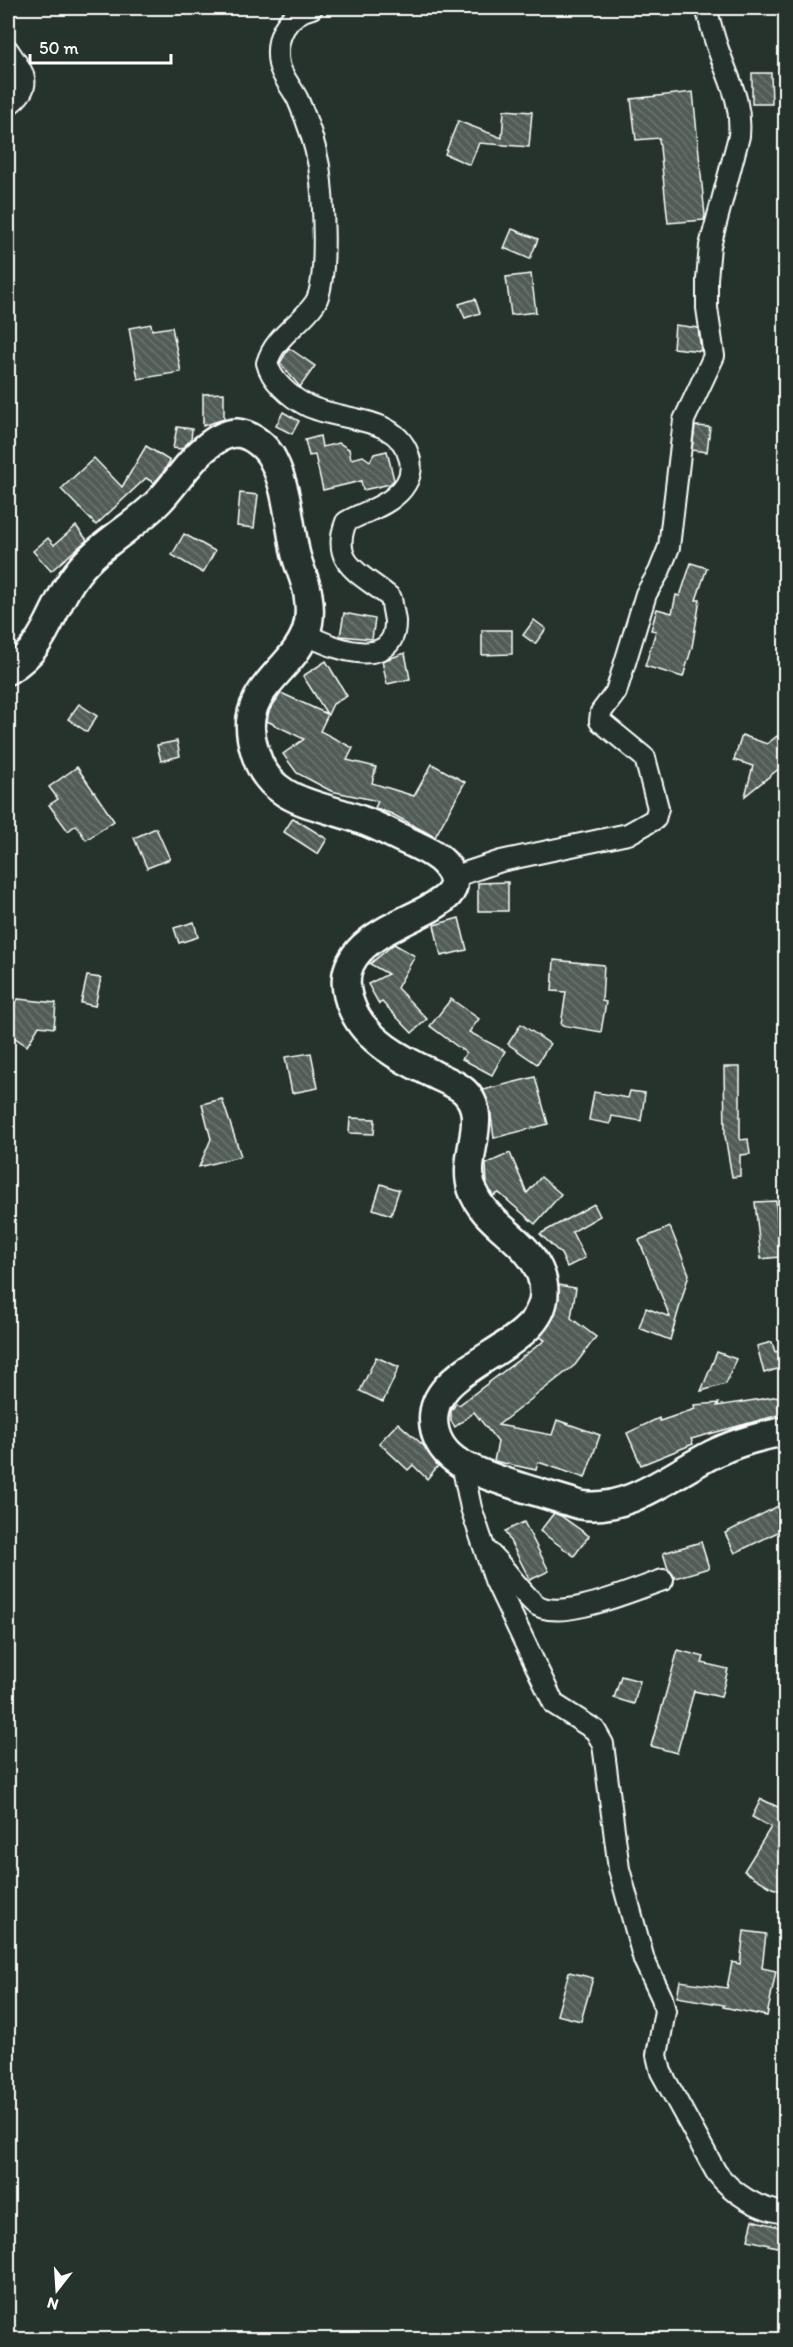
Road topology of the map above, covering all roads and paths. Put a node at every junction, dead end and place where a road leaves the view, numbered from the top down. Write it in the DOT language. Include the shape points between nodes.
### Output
graph roads {
  1 [pos="312,8"];
  2 [pos="706,8"];
  3 [pos="8,50"];
  4 [pos="8,105"];
  5 [pos="306,634"];
  6 [pos="8,670"];
  7 [pos="453,877"];
  8 [pos="786,1431"];
  9 [pos="462,1464"];
  10 [pos="485,1549"];
  11 [pos="663,1580"];
  12 [pos="786,2213"];
  1 -- 5 [label="street" via="297,11 289,19 281,37 279,65 305,119 319,165 323,216 320,287 316,301 277,341 267,363 275,380 306,405 386,429 401,438 412,468 407,482 394,497 346,522 341,536 347,565 391,598 395,623 390,640 377,651 355,654 326,646"];
  2 -- 7 [label="street" via="737,95 740,118 706,279 714,356 684,420 669,547 646,594 616,692 600,712 600,721 645,758 658,808 655,819 628,834 501,861"];
  3 -- 4 [label="street" via="25,77 18,98"];
  5 -- 6 [label="street" via="308,595 272,456 238,433 227,435 192,460 159,502 77,572 43,638"];
  5 -- 7 [label="street" via="265,688 250,720 258,762 267,779 304,803 363,820 435,855"];
  7 -- 9 [label="street" via="441,904 395,925 356,952 347,974 346,991 362,1026 374,1039 467,1094 475,1109 468,1176 473,1193 480,1208 528,1252 544,1285 536,1316 526,1328 445,1387 439,1397 435,1432 440,1444"];
  8 -- 9 [label="street" via="740,1442 631,1498 604,1507 580,1505"];
  9 -- 10 [label="street"];
  10 -- 11 [label="street" via="535,1605 548,1610 584,1605"];
  10 -- 12 [label="street" via="495,1580 554,1704 595,1730 603,1744 619,1869 644,1960 665,2012 657,2055 661,2072 724,2183 749,2201"];
}
